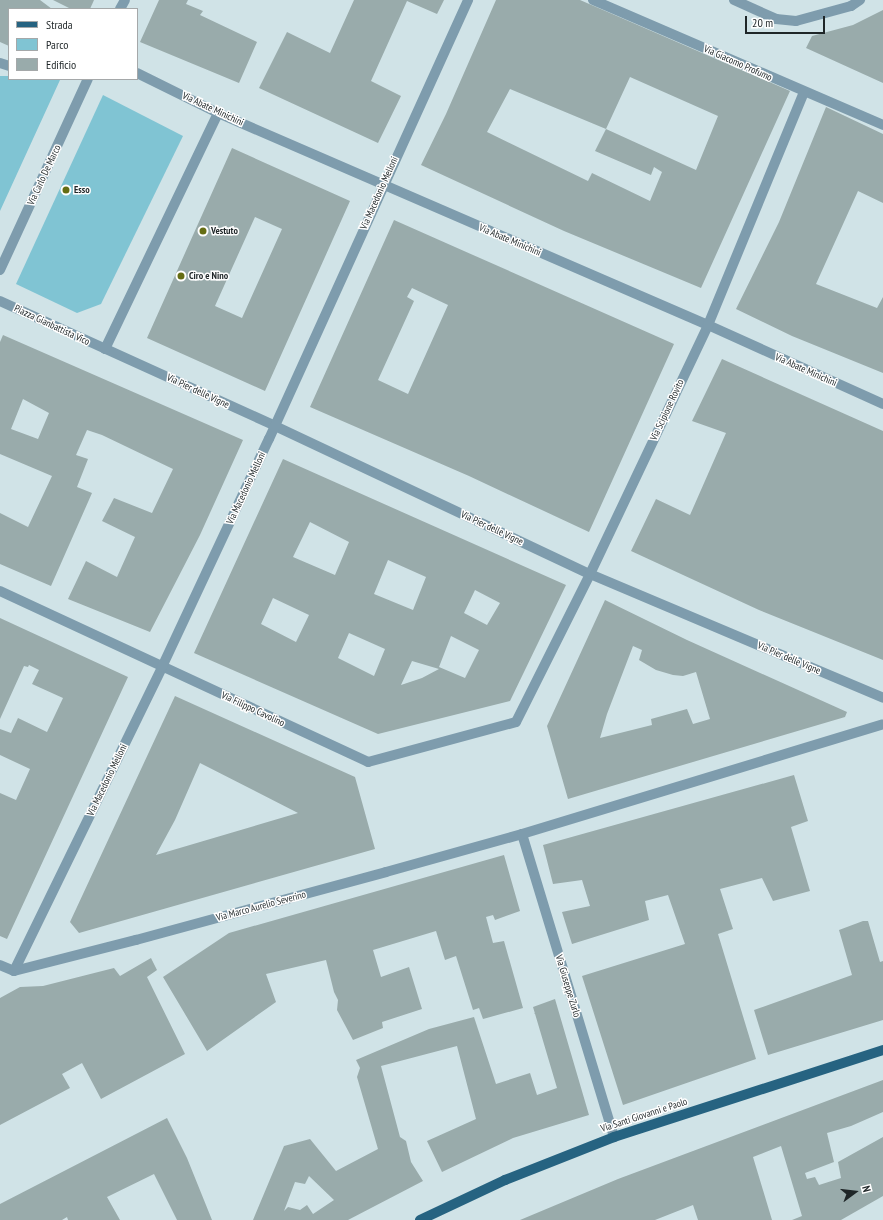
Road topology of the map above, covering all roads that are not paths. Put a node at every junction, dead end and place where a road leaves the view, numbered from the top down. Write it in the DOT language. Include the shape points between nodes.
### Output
graph roads {
  1 [pos="468,0"];
  2 [pos="593,0"];
  3 [pos="734,0"];
  4 [pos="860,0"];
  5 [pos="138,73"];
  6 [pos="88,80"];
  7 [pos="804,92"];
  8 [pos="218,113"];
  9 [pos="883,125"];
  10 [pos="382,185"];
  11 [pos="0,270"];
  12 [pos="0,300"];
  13 [pos="708,325"];
  14 [pos="105,349"];
  15 [pos="883,404"];
  16 [pos="275,426"];
  17 [pos="590,574"];
  18 [pos="0,591"];
  19 [pos="162,667"];
  20 [pos="883,698"];
  21 [pos="516,722"];
  22 [pos="883,724"];
  23 [pos="522,834"];
  24 [pos="0,965"];
  25 [pos="14,971"];
  26 [pos="883,1050"];
  27 [pos="614,1137"];
  28 [pos="420,1220"];
  1 -- 10 [label="street, Via Macedonio Melloni"];
  2 -- 7 [label="street, Via Giacomo Profumo"];
  3 -- 4 [label="street" via="776,19 796,21 852,6"];
  5 -- 8 [label="street, Via Abate Minichini"];
  6 -- 11 [label="street, Via Carlo De Marco"];
  7 -- 9 [label="street, Via Giacomo Profumo"];
  7 -- 13 [label="street, Via Scipione Rovito"];
  8 -- 10 [label="street, Via Abate Minichini"];
  8 -- 14 [label="street"];
  10 -- 13 [label="street, Via Abate Minichini"];
  10 -- 16 [label="street, Via Macedonio Melloni"];
  12 -- 14 [label="street, Piazza Gianbattista Vico"];
  13 -- 15 [label="street, Via Abate Minichini"];
  13 -- 17 [label="street, Via Scipione Rovito"];
  14 -- 16 [label="street, Via Pier delle Vigne"];
  16 -- 17 [label="street, Via Pier delle Vigne"];
  16 -- 19 [label="street, Via Macedonio Melloni"];
  17 -- 20 [label="street, Via Pier delle Vigne"];
  17 -- 21 [label="street, Via Scipione Rovito"];
  18 -- 19 [label="street, Via Filippo Cavolino"];
  19 -- 21 [label="street, Via Filippo Cavolino" via="368,762"];
  19 -- 25 [label="street, Via Macedonio Melloni"];
  22 -- 23 [label="street, Via Marco Aurelio Severino"];
  23 -- 25 [label="street, Via Marco Aurelio Severino"];
  23 -- 27 [label="street, Via Giuseppe Zurlo"];
  24 -- 25 [label="street"];
  26 -- 27 [label="main road, Via Santi Giovanni e Paolo"];
  27 -- 28 [label="main road, Via Santi Giovanni e Paolo" via="505,1180"];
}
